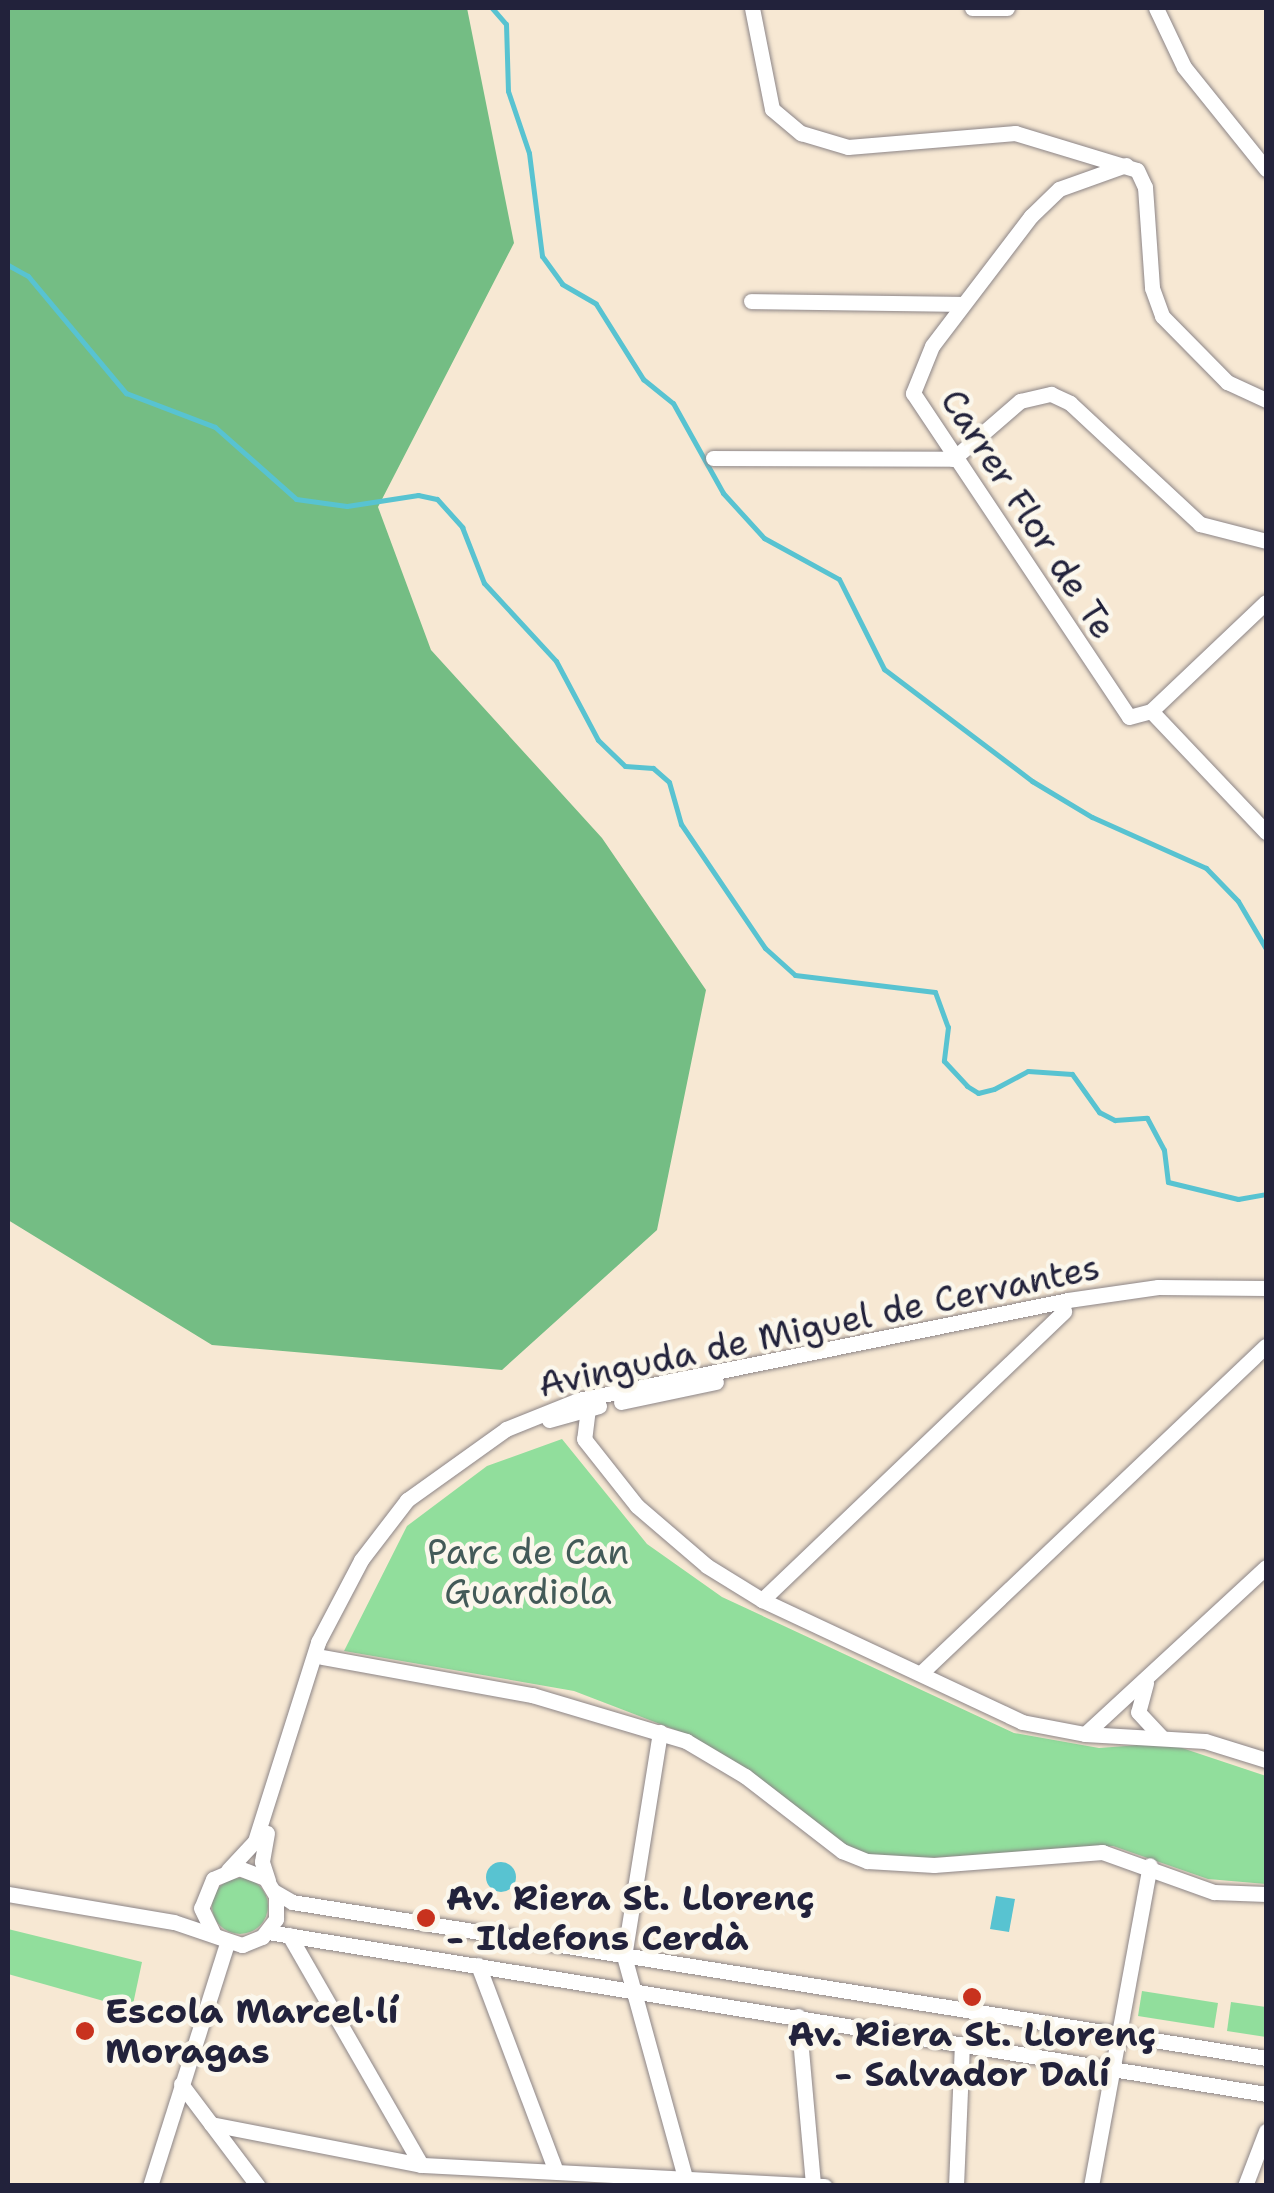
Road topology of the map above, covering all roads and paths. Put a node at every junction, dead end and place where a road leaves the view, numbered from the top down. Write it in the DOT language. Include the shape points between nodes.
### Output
graph roads {
  1 [pos="752,8"];
  2 [pos="972,8"];
  3 [pos="1006,8"];
  4 [pos="1156,8"];
  5 [pos="1126,165"];
  6 [pos="1266,169"];
  7 [pos="751,301"];
  8 [pos="960,304"];
  9 [pos="1266,400"];
  10 [pos="713,458"];
  11 [pos="953,459"];
  12 [pos="1266,541"];
  13 [pos="1266,602"];
  14 [pos="1151,711"];
  15 [pos="1266,832"];
  16 [pos="1266,1288"];
  17 [pos="1266,1297"];
  18 [pos="1064,1311"];
  19 [pos="1266,1346"];
  20 [pos="588,1408"];
  21 [pos="1266,1567"];
  22 [pos="762,1600"];
  23 [pos="322,1657"];
  24 [pos="920,1673"];
  25 [pos="1149,1678"];
  26 [pos="660,1732"];
  27 [pos="1085,1734"];
  28 [pos="1160,1738"];
  29 [pos="1266,1760"];
  30 [pos="1150,1865"];
  31 [pos="228,1870"];
  32 [pos="271,1886"];
  33 [pos="8,1894"];
  34 [pos="1266,1894"];
  35 [pos="201,1904"];
  36 [pos="174,1922"];
  37 [pos="268,1932"];
  38 [pos="289,1935"];
  39 [pos="220,1939"];
  40 [pos="624,1956"];
  41 [pos="478,1964"];
  42 [pos="636,1990"];
  43 [pos="798,2016"];
  44 [pos="1121,2034"];
  45 [pos="962,2044"];
  46 [pos="1266,2058"];
  47 [pos="1115,2071"];
  48 [pos="181,2084"];
  49 [pos="1266,2094"];
  50 [pos="211,2124"];
  51 [pos="1266,2132"];
  52 [pos="421,2165"];
  53 [pos="556,2171"];
  54 [pos="685,2178"];
  55 [pos="819,2185"];
  56 [pos="150,2186"];
  57 [pos="258,2186"];
  58 [pos="956,2186"];
  59 [pos="1091,2186"];
  60 [pos="1245,2186"];
  1 -- 5 [label="street" via="772,109 801,132 848,147 1015,133"];
  2 -- 3 [label="street"];
  4 -- 6 [label="street" via="1184,68"];
  5 -- 8 [label="street, Carrer Flor de Te" via="1059,189"];
  5 -- 9 [label="street" via="1145,187 1152,288 1162,316 1227,382"];
  7 -- 8 [label="street"];
  8 -- 11 [label="street, Carrer Flor de Te" via="915,375 914,394"];
  10 -- 11 [label="street"];
  11 -- 12 [label="street" via="1020,401 1051,394 1070,403 1200,524"];
  11 -- 14 [label="street, Carrer Flor de Te" via="1120,708 1129,717"];
  13 -- 14 [label="street"];
  14 -- 15 [label="street"];
  16 -- 31 [label="street, Avinguda de Miguel de Cervantes" via="1175,1286 1068,1300 578,1400 506,1429 408,1500 360,1560 318,1642 255,1842"];
  17 -- 18 [label="street, Avinguda de Miguel de Cervantes" via="1173,1295"];
  18 -- 20 [label="street, Avinguda de Miguel de Cervantes"];
  18 -- 22 [label="street"];
  19 -- 24 [label="street"];
  20 -- 22 [label="street" via="584,1439 637,1506 706,1566"];
  20 -- 23 [label="street, Avinguda de Miguel de Cervantes" via="497,1444 410,1512 353,1588"];
  21 -- 25 [label="street"];
  22 -- 24 [label="street"];
  23 -- 26 [label="street" via="532,1695"];
  23 -- 32 [label="street, Avinguda de Miguel de Cervantes" via="264,1844"];
  24 -- 27 [label="street" via="988,1710"];
  25 -- 27 [label="street"];
  25 -- 28 [label="street" via="1138,1712"];
  26 -- 30 [label="street" via="715,1757 842,1851 866,1861 934,1866 1102,1852"];
  26 -- 40 [label="street"];
  27 -- 28 [label="street"];
  28 -- 29 [label="street" via="1224,1744"];
  30 -- 34 [label="street" via="1214,1892"];
  30 -- 44 [label="street"];
  31 -- 32 [label="street" via="250,1870"];
  31 -- 35 [label="street" via="210,1882"];
  32 -- 37 [label="street" via="276,1915"];
  32 -- 40 [label="street" via="292,1902"];
  33 -- 36 [label="street"];
  35 -- 36 [label="street"];
  35 -- 39 [label="street"];
  36 -- 39 [label="street"];
  37 -- 38 [label="street"];
  37 -- 39 [label="street" via="253,1942"];
  38 -- 41 [label="street"];
  38 -- 52 [label="street"];
  39 -- 48 [label="street"];
  40 -- 42 [label="street"];
  40 -- 44 [label="street"];
  41 -- 42 [label="street"];
  41 -- 53 [label="street"];
  42 -- 43 [label="street"];
  42 -- 54 [label="street"];
  43 -- 45 [label="street"];
  43 -- 55 [label="street"];
  44 -- 46 [label="street"];
  44 -- 47 [label="street"];
  45 -- 47 [label="street"];
  45 -- 58 [label="street"];
  47 -- 49 [label="street"];
  47 -- 59 [label="street"];
  48 -- 50 [label="street"];
  48 -- 56 [label="street"];
  50 -- 52 [label="street"];
  50 -- 57 [label="street"];
  51 -- 60 [label="street"];
  52 -- 53 [label="street"];
  53 -- 54 [label="street"];
  54 -- 55 [label="street"];
}
